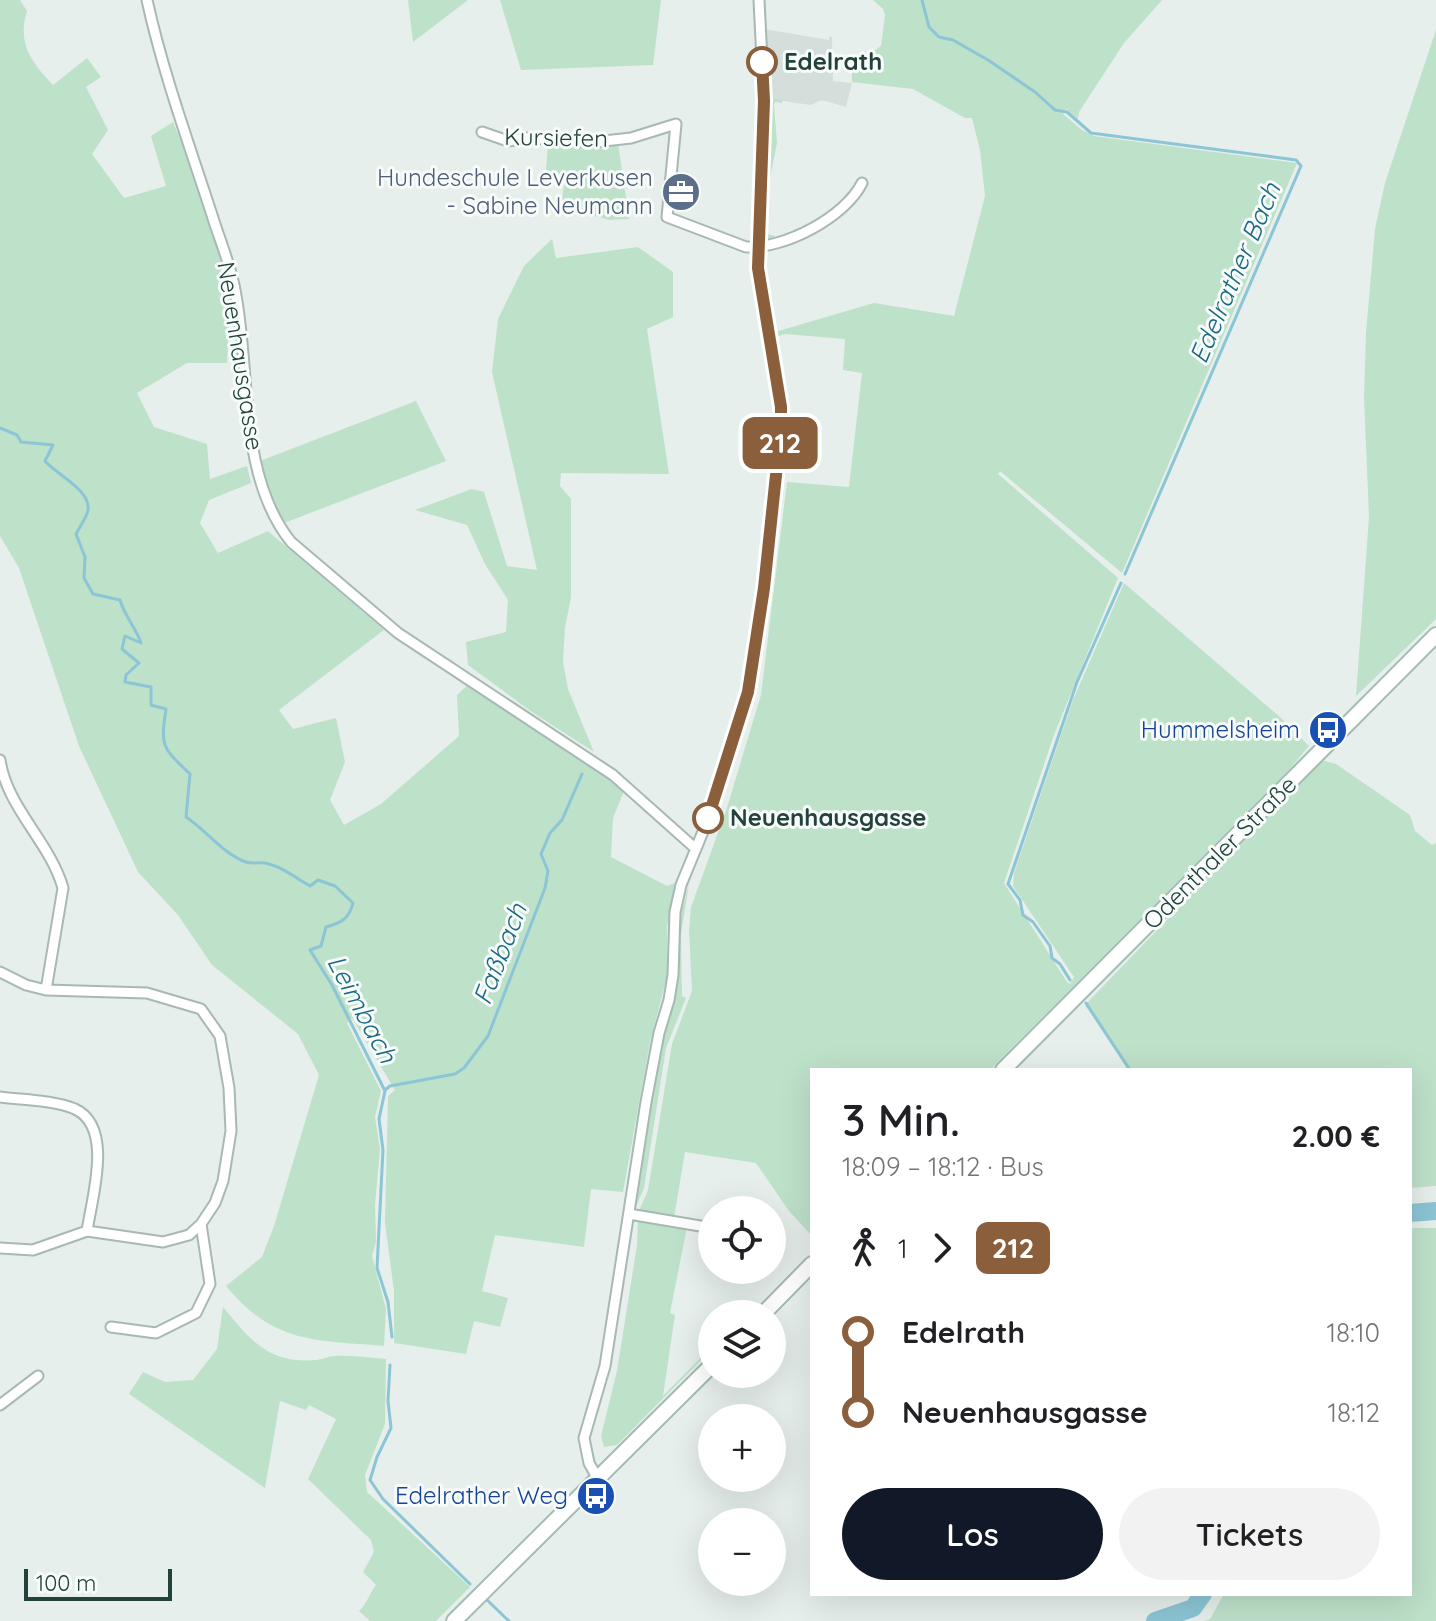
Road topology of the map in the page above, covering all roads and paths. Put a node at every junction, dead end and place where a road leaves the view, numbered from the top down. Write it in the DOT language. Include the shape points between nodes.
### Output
graph roads {
  1 [pos="147,0"];
  2 [pos="759,0"];
  3 [pos="482,132"];
  4 [pos="862,183"];
  5 [pos="758,248"];
  6 [pos="1436,635"];
  7 [pos="0,760"];
  8 [pos="696,849"];
  9 [pos="0,972"];
  10 [pos="46,990"];
  11 [pos="1005,1068"];
  12 [pos="0,1097"];
  13 [pos="629,1214"];
  14 [pos="201,1224"];
  15 [pos="698,1226"];
  16 [pos="87,1231"];
  17 [pos="0,1248"];
  18 [pos="810,1266"];
  19 [pos="777,1300"];
  20 [pos="111,1327"];
  21 [pos="38,1376"];
  22 [pos="698,1379"];
  23 [pos="0,1405"];
  24 [pos="598,1479"];
  25 [pos="454,1621"];
  1 -- 8 [label="street, Neuenhausgasse" via="234,285 252,438 277,525 398,633 613,775"];
  2 -- 5 [label="street" via="764,101"];
  3 -- 5 [label="street, Kursiefen" via="508,141 595,142 676,124 667,217"];
  4 -- 5 [label="street" via="854,199 812,229"];
  5 -- 8 [label="street" via="781,428 748,692"];
  6 -- 11 [label="main road, Odenthaler Straße"];
  7 -- 10 [label="street" via="12,794 63,888"];
  8 -- 13 [label="street" via="675,912 673,975"];
  9 -- 10 [label="street"];
  10 -- 14 [label="street" via="147,993 201,1009 220,1036 231,1131 223,1181"];
  12 -- 16 [label="street" via="66,1106 89,1118 99,1139"];
  13 -- 15 [label="street"];
  13 -- 24 [label="street" via="605,1366 584,1438"];
  14 -- 16 [label="street" via="189,1235 163,1242"];
  14 -- 20 [label="street" via="210,1284 196,1313 156,1333"];
  16 -- 17 [label="street" via="33,1250"];
  18 -- 19 [label="main road"];
  21 -- 23 [label="street"];
  22 -- 24 [label="main road"];
  24 -- 25 [label="main road"];
}
